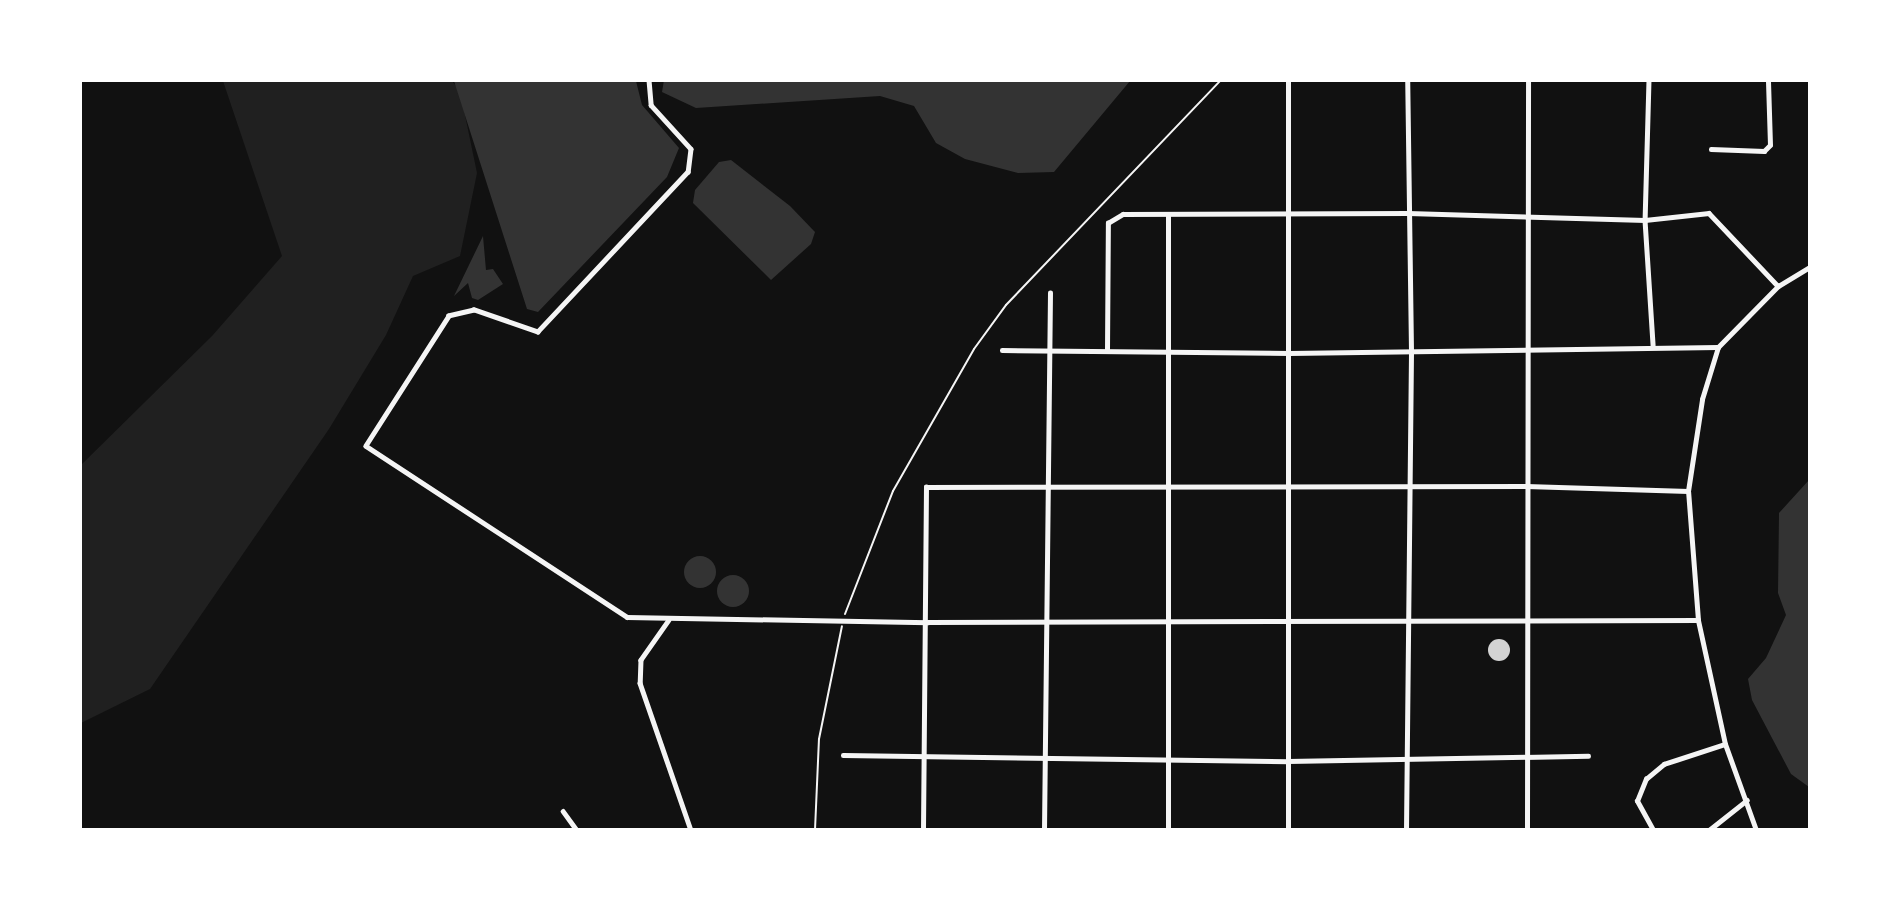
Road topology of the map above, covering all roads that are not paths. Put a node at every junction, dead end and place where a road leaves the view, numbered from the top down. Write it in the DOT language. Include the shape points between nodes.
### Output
graph roads {
  1 [pos="649,80"];
  2 [pos="1288,80"];
  3 [pos="1361,80"];
  4 [pos="1441,80"];
  5 [pos="1528,80"];
  6 [pos="1649,80"];
  7 [pos="1768,80"];
  8 [pos="1407,81"];
  9 [pos="1711,149"];
  10 [pos="1408,213"];
  11 [pos="1168,216"];
  12 [pos="1290,217"];
  13 [pos="1530,219"];
  14 [pos="1645,220"];
  15 [pos="1810,267"];
  16 [pos="1778,286"];
  17 [pos="1050,293"];
  18 [pos="1653,345"];
  19 [pos="1718,346"];
  20 [pos="1048,349"];
  21 [pos="1002,350"];
  22 [pos="1527,350"];
  23 [pos="1107,351"];
  24 [pos="1411,351"];
  25 [pos="1168,352"];
  26 [pos="1289,353"];
  27 [pos="1046,486"];
  28 [pos="1526,486"];
  29 [pos="1170,488"];
  30 [pos="1286,488"];
  31 [pos="1409,488"];
  32 [pos="1688,491"];
  33 [pos="1169,618"];
  34 [pos="1286,618"];
  35 [pos="670,620"];
  36 [pos="1698,620"];
  37 [pos="1409,621"];
  38 [pos="928,622"];
  39 [pos="1046,622"];
  40 [pos="1529,623"];
  41 [pos="1725,744"];
  42 [pos="843,755"];
  43 [pos="1588,756"];
  44 [pos="924,757"];
  45 [pos="1527,758"];
  46 [pos="1167,759"];
  47 [pos="1044,760"];
  48 [pos="1288,761"];
  49 [pos="1405,761"];
  50 [pos="1746,800"];
  51 [pos="563,811"];
  52 [pos="576,830"];
  53 [pos="691,830"];
  54 [pos="923,830"];
  55 [pos="1044,830"];
  56 [pos="1168,830"];
  57 [pos="1287,830"];
  58 [pos="1406,830"];
  59 [pos="1527,830"];
  60 [pos="1653,830"];
  61 [pos="1709,830"];
  62 [pos="1756,830"];
  1 -- 35 [label="street" via="652,105 691,149 688,172 538,332 474,310 449,316 366,446 628,617"];
  2 -- 12 [label="street"];
  3 -- 8 [label="street"];
  4 -- 8 [label="street"];
  5 -- 13 [label="street"];
  6 -- 14 [label="street"];
  7 -- 9 [label="street" via="1770,145 1764,151"];
  8 -- 10 [label="street"];
  10 -- 12 [label="street"];
  10 -- 13 [label="street"];
  10 -- 24 [label="street"];
  11 -- 12 [label="street"];
  11 -- 23 [label="street" via="1123,214 1108,223"];
  11 -- 25 [label="street"];
  12 -- 26 [label="street"];
  13 -- 14 [label="street"];
  13 -- 22 [label="street"];
  14 -- 16 [label="street" via="1709,213"];
  14 -- 18 [label="street"];
  15 -- 16 [label="street"];
  16 -- 19 [label="street"];
  17 -- 20 [label="street"];
  18 -- 19 [label="street"];
  18 -- 22 [label="street"];
  19 -- 32 [label="street" via="1702,399"];
  20 -- 21 [label="street"];
  20 -- 23 [label="street"];
  20 -- 27 [label="street"];
  22 -- 24 [label="street"];
  22 -- 28 [label="street"];
  23 -- 25 [label="street"];
  24 -- 26 [label="street"];
  24 -- 31 [label="street"];
  25 -- 26 [label="street"];
  25 -- 29 [label="street"];
  26 -- 30 [label="street"];
  27 -- 29 [label="street"];
  27 -- 38 [label="street" via="926,487"];
  27 -- 39 [label="street"];
  28 -- 31 [label="street"];
  28 -- 32 [label="street"];
  28 -- 40 [label="street"];
  29 -- 30 [label="street"];
  29 -- 33 [label="street"];
  30 -- 31 [label="street"];
  30 -- 34 [label="street"];
  31 -- 37 [label="street"];
  32 -- 36 [label="street"];
  33 -- 34 [label="street"];
  33 -- 39 [label="street"];
  33 -- 46 [label="street"];
  34 -- 37 [label="street"];
  34 -- 48 [label="street"];
  35 -- 38 [label="street"];
  35 -- 53 [label="street" via="641,660 640,683"];
  36 -- 40 [label="street"];
  36 -- 41 [label="street"];
  37 -- 40 [label="street"];
  37 -- 49 [label="street"];
  38 -- 39 [label="street"];
  38 -- 44 [label="street"];
  39 -- 47 [label="street"];
  40 -- 45 [label="street"];
  41 -- 50 [label="street"];
  41 -- 60 [label="street" via="1664,764 1646,779 1637,801"];
  42 -- 44 [label="street"];
  43 -- 45 [label="street"];
  44 -- 47 [label="street"];
  44 -- 54 [label="street"];
  45 -- 49 [label="street"];
  45 -- 59 [label="street"];
  46 -- 47 [label="street"];
  46 -- 48 [label="street"];
  46 -- 56 [label="street"];
  47 -- 55 [label="street"];
  48 -- 49 [label="street"];
  48 -- 57 [label="street"];
  49 -- 58 [label="street"];
  50 -- 61 [label="street"];
  50 -- 62 [label="street"];
  51 -- 52 [label="street"];
}
